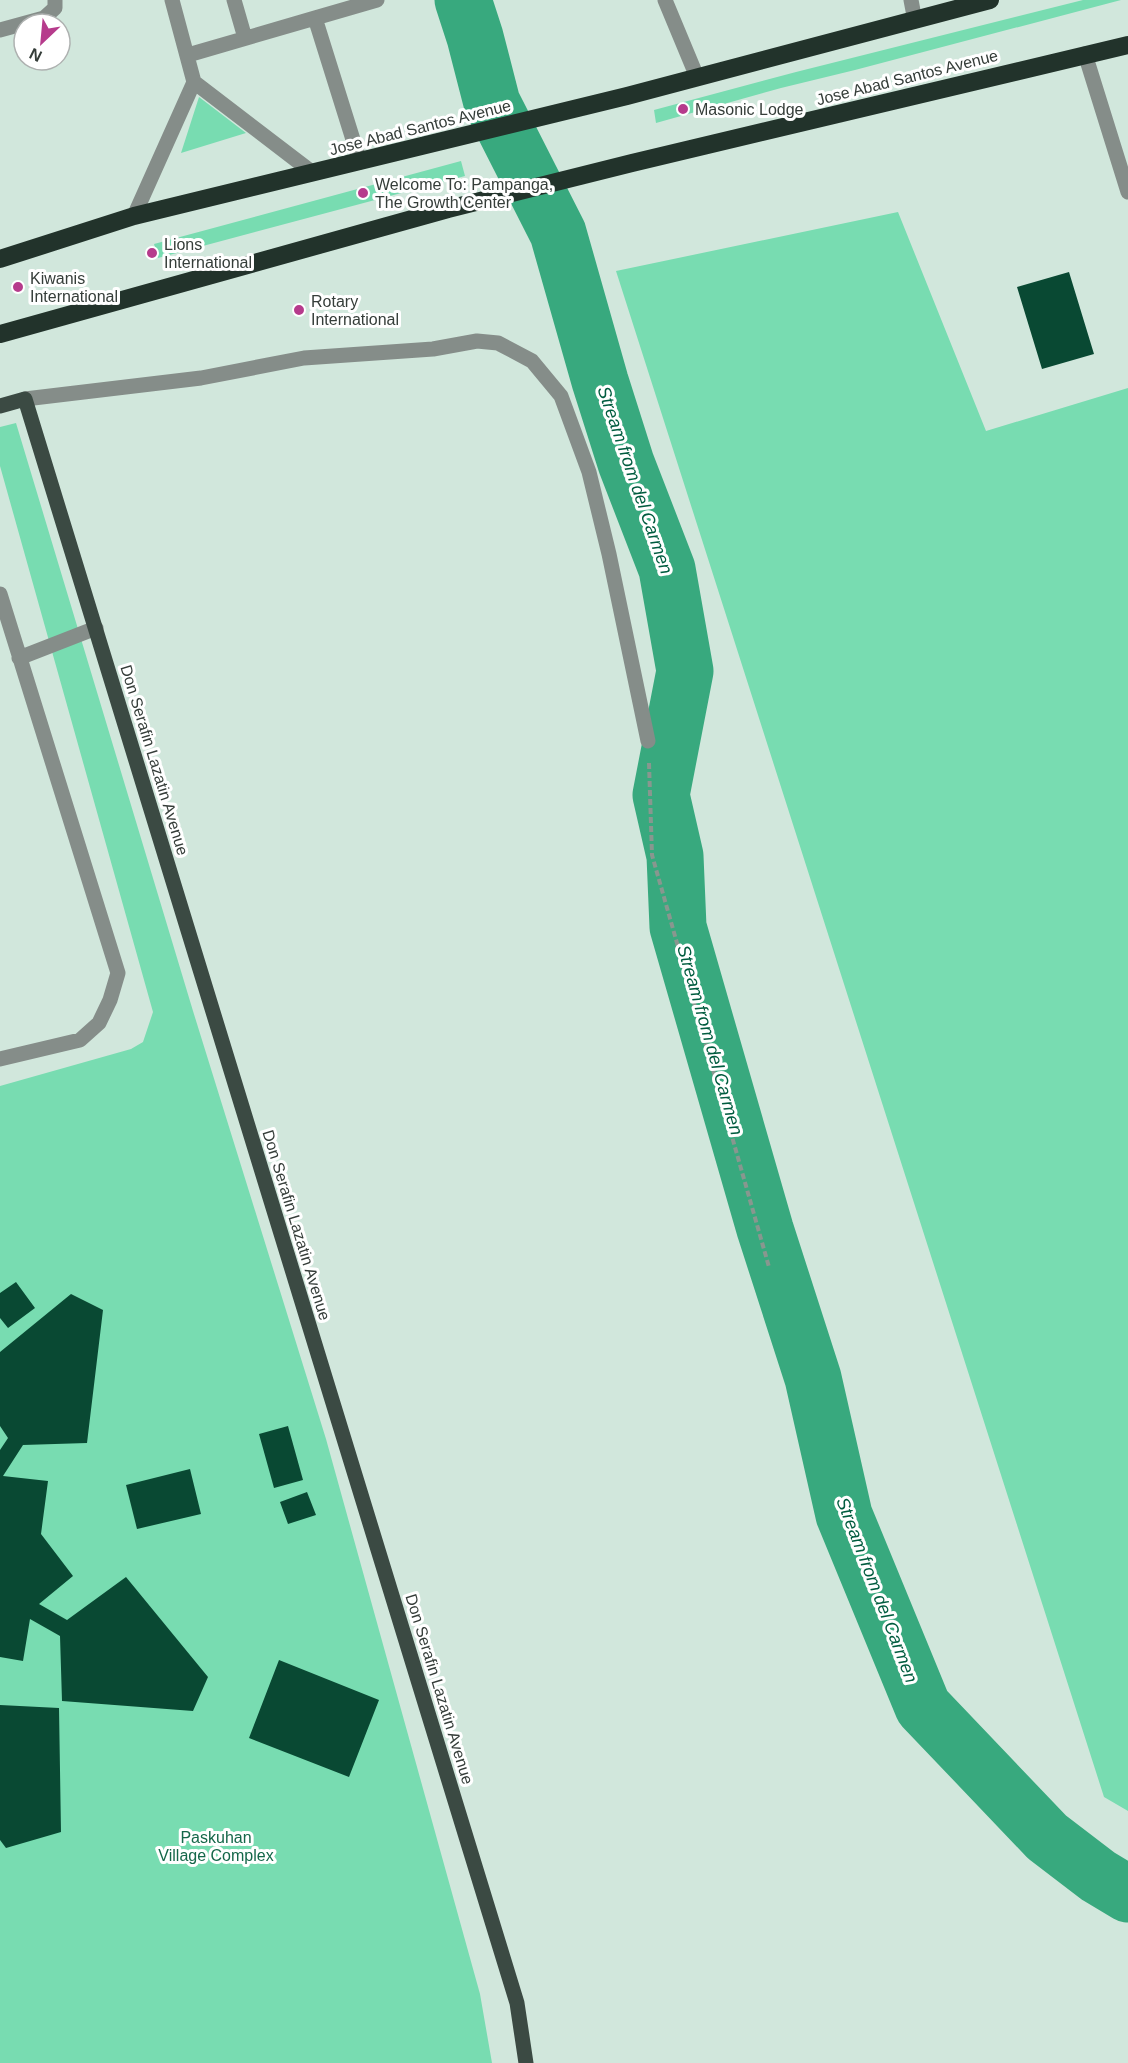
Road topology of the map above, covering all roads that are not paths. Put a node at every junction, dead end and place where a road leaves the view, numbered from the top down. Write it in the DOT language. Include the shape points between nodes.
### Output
graph roads {
  1 [pos="55,0"];
  2 [pos="172,0"];
  3 [pos="234,0"];
  4 [pos="376,0"];
  5 [pos="664,0"];
  6 [pos="911,0"];
  7 [pos="990,0"];
  8 [pos="960,4"];
  9 [pos="315,18"];
  10 [pos="915,21"];
  11 [pos="0,30"];
  12 [pos="245,38"];
  13 [pos="1128,45"];
  14 [pos="1084,54"];
  15 [pos="188,55"];
  16 [pos="697,77"];
  17 [pos="194,82"];
  18 [pos="360,162"];
  19 [pos="313,173"];
  20 [pos="1128,192"];
  21 [pos="134,216"];
  22 [pos="0,259"];
  23 [pos="0,334"];
  24 [pos="25,399"];
  25 [pos="0,406"];
  26 [pos="0,594"];
  27 [pos="96,628"];
  28 [pos="19,658"];
  29 [pos="648,741"];
  30 [pos="0,1059"];
  31 [pos="526,2063"];
  1 -- 11 [label="street" via="55,8 44,18"];
  2 -- 15 [label="street"];
  3 -- 12 [label="street"];
  4 -- 9 [label="street"];
  5 -- 16 [label="street"];
  6 -- 10 [label="street"];
  7 -- 8 [label="highway, Jose Abad Santos Avenue"];
  8 -- 10 [label="highway, Jose Abad Santos Avenue"];
  9 -- 12 [label="street"];
  9 -- 18 [label="street"];
  10 -- 16 [label="highway, Jose Abad Santos Avenue"];
  12 -- 15 [label="street"];
  13 -- 14 [label="highway, Jose Abad Santos Avenue"];
  14 -- 20 [label="street"];
  14 -- 23 [label="highway, Jose Abad Santos Avenue" via="448,209"];
  15 -- 17 [label="street"];
  16 -- 18 [label="highway, Jose Abad Santos Avenue"];
  17 -- 19 [label="street"];
  17 -- 21 [label="street"];
  18 -- 19 [label="highway, Jose Abad Santos Avenue"];
  19 -- 21 [label="highway, Jose Abad Santos Avenue"];
  21 -- 22 [label="highway, Jose Abad Santos Avenue"];
  24 -- 25 [label="main road"];
  24 -- 27 [label="main road, Don Serafin Lazatin Avenue"];
  24 -- 29 [label="street" via="201,378 304,358 432,349 477,341 498,343 532,361 561,396 588,472"];
  26 -- 28 [label="street"];
  27 -- 28 [label="street"];
  27 -- 31 [label="main road, Don Serafin Lazatin Avenue" via="517,2003"];
  28 -- 30 [label="street" via="118,973 99,1023 80,1040"];
}
